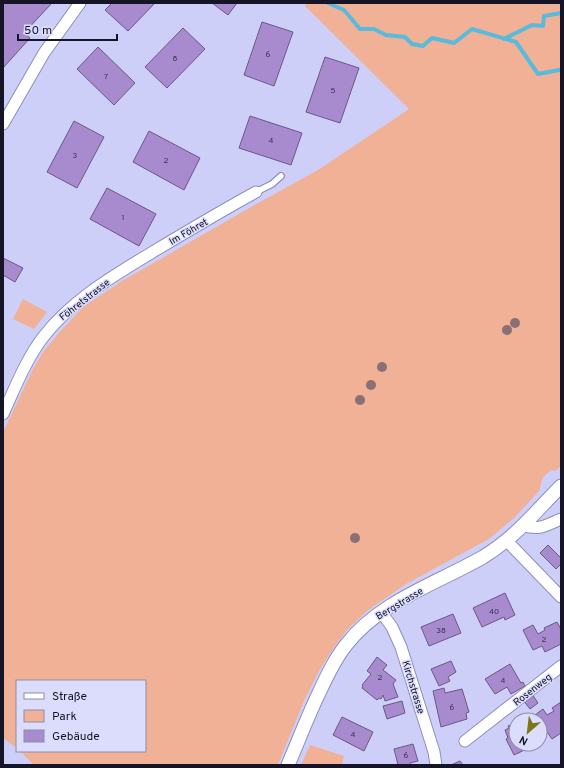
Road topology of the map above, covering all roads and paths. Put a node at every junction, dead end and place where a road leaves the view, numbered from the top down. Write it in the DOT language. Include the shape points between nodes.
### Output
graph roads {
  1 [pos="80,3"];
  2 [pos="3,124"];
  3 [pos="281,176"];
  4 [pos="256,192"];
  5 [pos="121,271"];
  6 [pos="3,414"];
  7 [pos="561,486"];
  8 [pos="561,520"];
  9 [pos="523,526"];
  10 [pos="506,541"];
  11 [pos="561,597"];
  12 [pos="381,612"];
  13 [pos="561,666"];
  14 [pos="464,741"];
  15 [pos="288,765"];
  16 [pos="436,765"];
  1 -- 2 [label="street" via="44,53"];
  3 -- 4 [label="lane"];
  4 -- 5 [label="street, Im Föhret"];
  5 -- 6 [label="street, Föhretstrasse" via="68,310 51,327 30,357"];
  7 -- 9 [label="street, Bergstrasse"];
  8 -- 9 [label="street" via="534,529"];
  9 -- 10 [label="street, Bergstrasse"];
  10 -- 11 [label="street"];
  10 -- 12 [label="street, Bergstrasse" via="483,557"];
  12 -- 15 [label="street, Bergstrasse" via="358,631 335,661"];
  12 -- 16 [label="street, Kirchstrasse" via="402,647"];
  13 -- 14 [label="street, Rosenweg"];
}
